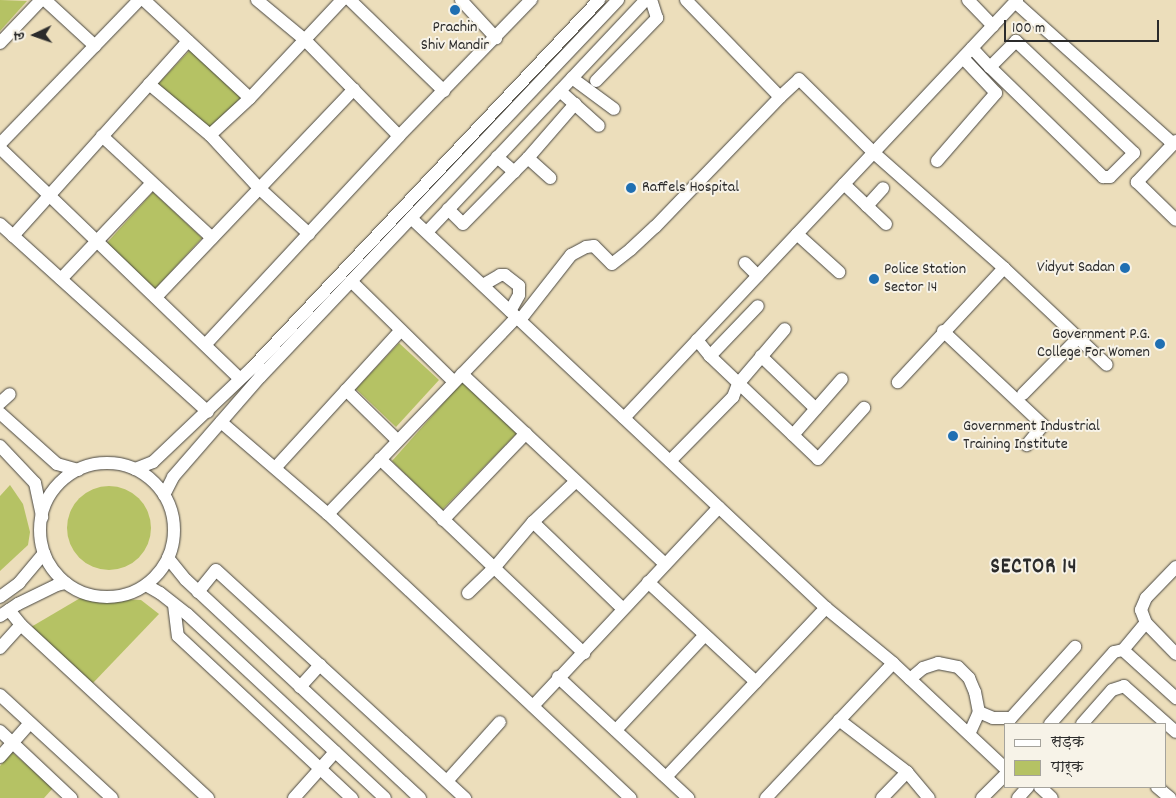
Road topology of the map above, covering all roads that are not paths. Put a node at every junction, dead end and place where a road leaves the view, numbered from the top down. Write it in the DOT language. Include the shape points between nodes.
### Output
graph roads {
  1 [pos="41,0"];
  2 [pos="45,0"];
  3 [pos="139,0"];
  4 [pos="144,0"];
  5 [pos="257,0"];
  6 [pos="342,0"];
  7 [pos="350,0"];
  8 [pos="461,0"];
  9 [pos="531,0"];
  10 [pos="599,0"];
  11 [pos="618,0"];
  12 [pos="646,0"];
  13 [pos="651,0"];
  14 [pos="686,0"];
  15 [pos="1016,1"];
  16 [pos="974,2"];
  17 [pos="993,26"];
  18 [pos="496,38"];
  19 [pos="305,40"];
  20 [pos="188,41"];
  21 [pos="0,43"];
  22 [pos="95,46"];
  23 [pos="967,53"];
  24 [pos="990,66"];
  25 [pos="572,78"];
  26 [pos="596,81"];
  27 [pos="149,84"];
  28 [pos="354,89"];
  29 [pos="560,91"];
  30 [pos="444,92"];
  31 [pos="780,97"];
  32 [pos="250,98"];
  33 [pos="575,104"];
  34 [pos="614,109"];
  35 [pos="599,126"];
  36 [pos="210,135"];
  37 [pos="102,136"];
  38 [pos="399,136"];
  39 [pos="1175,142"];
  40 [pos="0,144"];
  41 [pos="0,148"];
  42 [pos="874,153"];
  43 [pos="497,157"];
  44 [pos="528,158"];
  45 [pos="937,161"];
  46 [pos="514,172"];
  47 [pos="550,178"];
  48 [pos="152,183"];
  49 [pos="844,184"];
  50 [pos="259,188"];
  51 [pos="882,188"];
  52 [pos="49,194"];
  53 [pos="867,206"];
  54 [pos="448,209"];
  55 [pos="412,218"];
  56 [pos="1176,220"];
  57 [pos="0,224"];
  58 [pos="886,224"];
  59 [pos="426,232"];
  60 [pos="309,234"];
  61 [pos="797,234"];
  62 [pos="13,236"];
  63 [pos="212,238"];
  64 [pos="95,241"];
  65 [pos="745,263"];
  66 [pos="1004,268"];
  67 [pos="839,272"];
  68 [pos="758,276"];
  69 [pos="61,279"];
  70 [pos="351,281"];
  71 [pos="483,285"];
  72 [pos="156,297"];
  73 [pos="758,306"];
  74 [pos="516,316"];
  75 [pos="785,329"];
  76 [pos="401,330"];
  77 [pos="943,331"];
  78 [pos="1078,338"];
  79 [pos="697,340"];
  80 [pos="206,344"];
  81 [pos="710,356"];
  82 [pos="761,356"];
  83 [pos="1107,365"];
  84 [pos="458,378"];
  85 [pos="240,379"];
  86 [pos="842,379"];
  87 [pos="898,382"];
  88 [pos="738,384"];
  89 [pos="346,390"];
  90 [pos="10,394"];
  91 [pos="1023,394"];
  92 [pos="0,403"];
  93 [pos="864,408"];
  94 [pos="816,409"];
  95 [pos="208,412"];
  96 [pos="0,413"];
  97 [pos="624,418"];
  98 [pos="222,422"];
  99 [pos="526,433"];
  100 [pos="793,435"];
  101 [pos="397,440"];
  102 [pos="1027,445"];
  103 [pos="2,450"];
  104 [pos="380,459"];
  105 [pos="670,461"];
  106 [pos="276,467"];
  107 [pos="135,469"];
  108 [pos="78,470"];
  109 [pos="576,481"];
  110 [pos="164,495"];
  111 [pos="719,507"];
  112 [pos="328,514"];
  113 [pos="42,517"];
  114 [pos="443,520"];
  115 [pos="533,522"];
  116 [pos="44,553"];
  117 [pos="168,558"];
  118 [pos="665,564"];
  119 [pos="495,567"];
  120 [pos="1176,567"];
  121 [pos="648,582"];
  122 [pos="66,583"];
  123 [pos="146,585"];
  124 [pos="198,592"];
  125 [pos="468,594"];
  126 [pos="0,597"];
  127 [pos="174,605"];
  128 [pos="826,608"];
  129 [pos="623,609"];
  130 [pos="5,613"];
  131 [pos="1146,623"];
  132 [pos="21,625"];
  133 [pos="705,635"];
  134 [pos="1075,647"];
  135 [pos="0,648"];
  136 [pos="1123,650"];
  137 [pos="584,653"];
  138 [pos="1176,654"];
  139 [pos="894,663"];
  140 [pos="320,665"];
  141 [pos="558,677"];
  142 [pos="910,679"];
  143 [pos="756,682"];
  144 [pos="300,687"];
  145 [pos="0,695"];
  146 [pos="1176,698"];
  147 [pos="533,706"];
  148 [pos="977,716"];
  149 [pos="839,720"];
  150 [pos="500,722"];
  151 [pos="30,723"];
  152 [pos="1051,723"];
  153 [pos="1083,723"];
  154 [pos="1166,723"];
  155 [pos="1166,723"];
  156 [pos="616,730"];
  157 [pos="0,731"];
  158 [pos="1176,732"];
  159 [pos="969,734"];
  160 [pos="13,742"];
  161 [pos="335,752"];
  162 [pos="0,757"];
  163 [pos="1004,767"];
  164 [pos="321,768"];
  165 [pos="907,772"];
  166 [pos="1004,776"];
  167 [pos="666,777"];
  168 [pos="447,781"];
  169 [pos="1027,788"];
  170 [pos="1041,788"];
  171 [pos="1158,788"];
  172 [pos="62,796"];
  173 [pos="418,797"];
  174 [pos="112,798"];
  175 [pos="208,798"];
  176 [pos="294,798"];
  177 [pos="352,798"];
  178 [pos="384,798"];
  179 [pos="466,798"];
  180 [pos="630,798"];
  181 [pos="688,798"];
  182 [pos="766,798"];
  183 [pos="882,798"];
  184 [pos="929,798"];
  185 [pos="982,798"];
  186 [pos="1018,798"];
  187 [pos="1052,798"];
  188 [pos="1170,798"];
  1 -- 21 [label="street"];
  2 -- 22 [label="street"];
  3 -- 22 [label="street"];
  4 -- 20 [label="street"];
  5 -- 19 [label="street"];
  6 -- 19 [label="street"];
  7 -- 30 [label="street"];
  8 -- 18 [label="street"];
  9 -- 18 [label="street"];
  10 -- 85 [label="street"];
  11 -- 55 [label="street"];
  12 -- 25 [label="street"];
  13 -- 26 [label="street" via="656,18"];
  14 -- 31 [label="street"];
  15 -- 17 [label="street"];
  15 -- 39 [label="street"];
  16 -- 17 [label="street"];
  17 -- 23 [label="street"];
  18 -- 30 [label="street"];
  19 -- 28 [label="street"];
  19 -- 32 [label="street"];
  20 -- 27 [label="street"];
  20 -- 32 [label="street"];
  22 -- 40 [label="street"];
  23 -- 24 [label="street"];
  23 -- 42 [label="street"];
  23 -- 45 [label="street" via="996,93"];
  24 -- 24 [label="street" via="1104,177 1110,177 1134,153 1016,41"];
  25 -- 29 [label="street"];
  25 -- 34 [label="street"];
  27 -- 36 [label="street"];
  27 -- 37 [label="street"];
  28 -- 38 [label="street"];
  28 -- 50 [label="street"];
  29 -- 33 [label="street"];
  29 -- 43 [label="street"];
  30 -- 38 [label="street"];
  31 -- 42 [label="street" via="799,78"];
  31 -- 74 [label="street" via="631,249 612,264 594,246 571,255"];
  32 -- 36 [label="street"];
  33 -- 35 [label="street"];
  33 -- 44 [label="street"];
  36 -- 50 [label="street"];
  37 -- 48 [label="street"];
  37 -- 52 [label="street"];
  38 -- 60 [label="street"];
  39 -- 56 [label="street" via="1137,182"];
  41 -- 52 [label="street"];
  42 -- 49 [label="street"];
  42 -- 66 [label="street"];
  43 -- 46 [label="street"];
  43 -- 54 [label="street"];
  44 -- 46 [label="street"];
  44 -- 47 [label="street"];
  46 -- 54 [label="street" via="463,224"];
  48 -- 63 [label="street"];
  48 -- 64 [label="street"];
  49 -- 53 [label="street"];
  49 -- 61 [label="street"];
  50 -- 60 [label="street"];
  50 -- 63 [label="street"];
  51 -- 53 [label="street"];
  52 -- 62 [label="street"];
  52 -- 64 [label="street"];
  53 -- 58 [label="street"];
  54 -- 59 [label="street"];
  55 -- 59 [label="street"];
  55 -- 70 [label="street"];
  57 -- 62 [label="street"];
  59 -- 71 [label="street"];
  60 -- 80 [label="street"];
  61 -- 67 [label="street"];
  61 -- 68 [label="street"];
  62 -- 69 [label="street"];
  63 -- 72 [label="street"];
  64 -- 69 [label="street"];
  64 -- 72 [label="street"];
  65 -- 68 [label="street"];
  66 -- 77 [label="street"];
  66 -- 78 [label="street"];
  68 -- 79 [label="street"];
  69 -- 95 [label="street"];
  70 -- 76 [label="street"];
  70 -- 98 [label="street"];
  71 -- 74 [label="street"];
  71 -- 74 [label="street" via="505,275 519,286"];
  72 -- 80 [label="street"];
  73 -- 81 [label="street"];
  74 -- 84 [label="street"];
  74 -- 97 [label="street"];
  75 -- 82 [label="street"];
  76 -- 84 [label="street"];
  76 -- 89 [label="street"];
  77 -- 87 [label="street"];
  77 -- 102 [label="street" via="1043,425"];
  78 -- 83 [label="street"];
  78 -- 91 [label="street"];
  79 -- 81 [label="street"];
  79 -- 97 [label="street"];
  80 -- 85 [label="street"];
  81 -- 88 [label="street"];
  82 -- 88 [label="street"];
  82 -- 94 [label="street"];
  84 -- 99 [label="street"];
  84 -- 101 [label="street"];
  85 -- 95 [label="street"];
  86 -- 94 [label="street"];
  88 -- 100 [label="street"];
  88 -- 105 [label="street" via="733,397"];
  89 -- 101 [label="street"];
  89 -- 106 [label="street"];
  90 -- 92 [label="street"];
  93 -- 100 [label="street" via="818,459"];
  94 -- 100 [label="street"];
  95 -- 107 [label="street" via="153,462"];
  96 -- 108 [label="street" via="57,464"];
  97 -- 105 [label="street"];
  98 -- 106 [label="street"];
  98 -- 110 [label="street" via="173,477"];
  99 -- 109 [label="street"];
  99 -- 114 [label="street"];
  101 -- 104 [label="street"];
  103 -- 113 [label="street" via="35,483"];
  104 -- 112 [label="street"];
  104 -- 114 [label="street"];
  105 -- 111 [label="street"];
  106 -- 112 [label="street"];
  107 -- 108 [label="street" via="106,463"];
  107 -- 110 [label="street"];
  108 -- 113 [label="street" via="61,482 49,498"];
  109 -- 115 [label="street"];
  109 -- 118 [label="street"];
  110 -- 117 [label="street" via="174,532"];
  111 -- 118 [label="street"];
  111 -- 128 [label="street"];
  112 -- 147 [label="street"];
  113 -- 116 [label="street"];
  114 -- 119 [label="street"];
  115 -- 119 [label="street"];
  115 -- 129 [label="street"];
  116 -- 122 [label="street" via="53,570"];
  116 -- 126 [label="street" via="18,583"];
  117 -- 123 [label="street"];
  117 -- 124 [label="street"];
  118 -- 121 [label="street"];
  119 -- 125 [label="street"];
  119 -- 137 [label="street"];
  120 -- 131 [label="street" via="1146,598 1141,610"];
  121 -- 129 [label="street"];
  121 -- 133 [label="street"];
  122 -- 123 [label="street" via="78,591 106,598 127,594"];
  122 -- 130 [label="street"];
  123 -- 127 [label="street"];
  124 -- 140 [label="street" via="216,570"];
  124 -- 144 [label="street"];
  127 -- 161 [label="street"];
  127 -- 164 [label="street" via="178,636"];
  128 -- 139 [label="street"];
  128 -- 143 [label="street"];
  129 -- 137 [label="street"];
  130 -- 132 [label="street"];
  131 -- 136 [label="street"];
  131 -- 138 [label="street"];
  132 -- 135 [label="street"];
  132 -- 175 [label="street"];
  133 -- 143 [label="street"];
  133 -- 156 [label="street"];
  134 -- 148 [label="street" via="1010,718"];
  136 -- 146 [label="street"];
  136 -- 152 [label="street" via="1114,652"];
  137 -- 141 [label="street"];
  139 -- 142 [label="street"];
  139 -- 149 [label="street"];
  140 -- 144 [label="street"];
  140 -- 168 [label="street"];
  141 -- 147 [label="street"];
  141 -- 156 [label="street"];
  142 -- 148 [label="street" via="923,668 938,663 958,667 972,685"];
  142 -- 159 [label="street"];
  143 -- 167 [label="street"];
  144 -- 173 [label="street"];
  145 -- 151 [label="street"];
  147 -- 180 [label="street"];
  148 -- 159 [label="street"];
  149 -- 165 [label="street"];
  149 -- 182 [label="street"];
  150 -- 168 [label="street"];
  151 -- 160 [label="street"];
  151 -- 174 [label="street"];
  153 -- 154 [label="street" via="1112,690 1124,686"];
  155 -- 158 [label="street"];
  156 -- 167 [label="street"];
  157 -- 160 [label="street"];
  159 -- 163 [label="street"];
  160 -- 162 [label="street"];
  160 -- 172 [label="street"];
  161 -- 164 [label="street"];
  161 -- 178 [label="street"];
  164 -- 176 [label="street"];
  164 -- 177 [label="street"];
  165 -- 183 [label="street"];
  165 -- 184 [label="street"];
  166 -- 185 [label="street"];
  167 -- 181 [label="street"];
  168 -- 179 [label="street"];
  169 -- 186 [label="street"];
  170 -- 187 [label="street"];
  171 -- 188 [label="street"];
}
